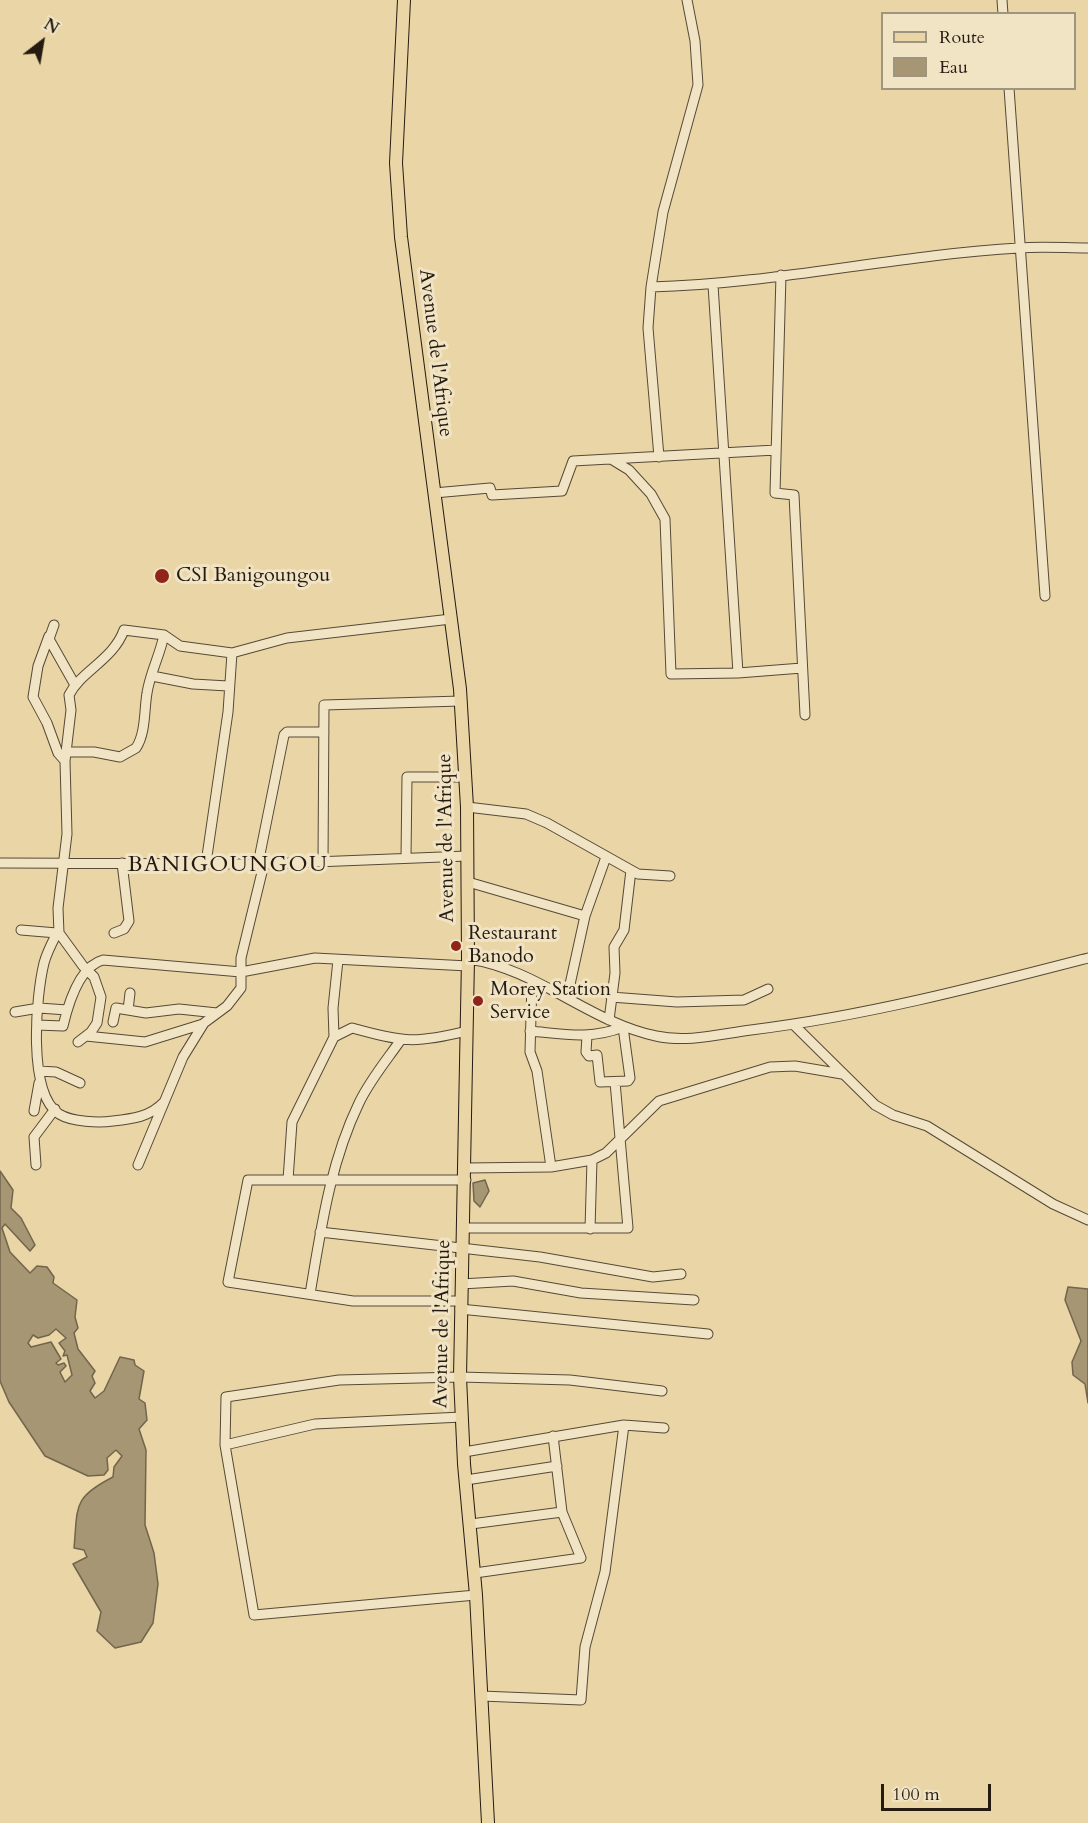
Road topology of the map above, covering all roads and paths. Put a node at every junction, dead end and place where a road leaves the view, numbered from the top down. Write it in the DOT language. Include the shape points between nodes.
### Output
graph roads {
  1 [pos="404,0"];
  2 [pos="687,0"];
  3 [pos="1008,90"];
  4 [pos="1020,248"];
  5 [pos="1088,248"];
  6 [pos="781,275"];
  7 [pos="713,285"];
  8 [pos="651,287"];
  9 [pos="776,450"];
  10 [pos="724,453"];
  11 [pos="658,457"];
  12 [pos="610,459"];
  13 [pos="434,493"];
  14 [pos="1045,596"];
  15 [pos="451,619"];
  16 [pos="54,624"];
  17 [pos="164,635"];
  18 [pos="50,636"];
  19 [pos="232,653"];
  20 [pos="802,668"];
  21 [pos="738,673"];
  22 [pos="152,676"];
  23 [pos="75,685"];
  24 [pos="228,686"];
  25 [pos="461,701"];
  26 [pos="805,715"];
  27 [pos="324,732"];
  28 [pos="65,757"];
  29 [pos="466,777"];
  30 [pos="467,807"];
  31 [pos="467,856"];
  32 [pos="606,857"];
  33 [pos="406,858"];
  34 [pos="323,862"];
  35 [pos="0,863"];
  36 [pos="65,863"];
  37 [pos="122,863"];
  38 [pos="206,863"];
  39 [pos="261,864"];
  40 [pos="631,870"];
  41 [pos="670,876"];
  42 [pos="468,882"];
  43 [pos="585,916"];
  44 [pos="21,930"];
  45 [pos="58,933"];
  46 [pos="114,933"];
  47 [pos="1088,958"];
  48 [pos="338,960"];
  49 [pos="468,963"];
  50 [pos="88,970"];
  51 [pos="241,972"];
  52 [pos="532,981"];
  53 [pos="768,989"];
  54 [pos="130,993"];
  55 [pos="567,998"];
  56 [pos="611,998"];
  57 [pos="39,1008"];
  58 [pos="67,1010"];
  59 [pos="128,1010"];
  60 [pos="15,1011"];
  61 [pos="217,1012"];
  62 [pos="609,1020"];
  63 [pos="113,1022"];
  64 [pos="204,1023"];
  65 [pos="37,1025"];
  66 [pos="794,1025"];
  67 [pos="623,1027"];
  68 [pos="467,1031"];
  69 [pos="530,1031"];
  70 [pos="587,1036"];
  71 [pos="334,1037"];
  72 [pos="400,1041"];
  73 [pos="60,1063"];
  74 [pos="39,1071"];
  75 [pos="56,1072"];
  76 [pos="842,1074"];
  77 [pos="615,1082"];
  78 [pos="39,1083"];
  79 [pos="80,1083"];
  80 [pos="168,1098"];
  81 [pos="55,1109"];
  82 [pos="34,1111"];
  83 [pos="621,1139"];
  84 [pos="592,1160"];
  85 [pos="36,1165"];
  86 [pos="138,1165"];
  87 [pos="550,1167"];
  88 [pos="466,1174"];
  89 [pos="288,1180"];
  90 [pos="330,1181"];
  91 [pos="1088,1220"];
  92 [pos="464,1228"];
  93 [pos="590,1229"];
  94 [pos="320,1232"];
  95 [pos="462,1250"];
  96 [pos="681,1274"];
  97 [pos="461,1284"];
  98 [pos="310,1294"];
  99 [pos="694,1300"];
  100 [pos="461,1305"];
  101 [pos="708,1334"];
  102 [pos="460,1377"];
  103 [pos="662,1390"];
  104 [pos="462,1417"];
  105 [pos="624,1425"];
  106 [pos="664,1428"];
  107 [pos="553,1436"];
  108 [pos="225,1445"];
  109 [pos="464,1452"];
  110 [pos="556,1466"];
  111 [pos="466,1480"];
  112 [pos="562,1512"];
  113 [pos="471,1524"];
  114 [pos="475,1573"];
  115 [pos="476,1595"];
  116 [pos="481,1696"];
  117 [pos="488,1823"];
  1 -- 13 [label="main road, Avenue de l'Afrique" via="396,163 401,237"];
  2 -- 8 [label="street" via="698,85 663,212"];
  3 -- 4 [label="street"];
  4 -- 5 [label="street"];
  4 -- 6 [label="street"];
  4 -- 14 [label="street"];
  6 -- 7 [label="street"];
  6 -- 9 [label="street"];
  7 -- 8 [label="street"];
  7 -- 10 [label="street"];
  8 -- 11 [label="street" via="648,328"];
  9 -- 10 [label="street"];
  9 -- 20 [label="street" via="775,493 794,495"];
  10 -- 11 [label="street"];
  10 -- 21 [label="street"];
  11 -- 12 [label="street"];
  12 -- 13 [label="street" via="573,461 562,490 492,495 490,488"];
  12 -- 21 [label="street" via="629,470 651,494 665,519 671,674"];
  13 -- 15 [label="main road, Avenue de l'Afrique"];
  15 -- 19 [label="street" via="287,638"];
  15 -- 25 [label="main road, Avenue de l'Afrique"];
  16 -- 18 [label="street"];
  17 -- 19 [label="street" via="180,646"];
  17 -- 22 [label="street"];
  17 -- 23 [label="street" via="124,630 104,660"];
  18 -- 23 [label="street"];
  18 -- 28 [label="street" via="38,666 33,697 58,753"];
  19 -- 24 [label="street"];
  20 -- 21 [label="street"];
  20 -- 26 [label="street"];
  22 -- 24 [label="street"];
  22 -- 28 [label="street" via="136,748 120,758 94,752"];
  23 -- 28 [label="street" via="69,695"];
  24 -- 38 [label="street" via="228,712"];
  25 -- 27 [label="street" via="324,705"];
  25 -- 29 [label="main road, Avenue de l'Afrique"];
  27 -- 34 [label="street"];
  27 -- 39 [label="street" via="284,735"];
  28 -- 36 [label="street"];
  29 -- 30 [label="main road, Avenue de l'Afrique"];
  29 -- 33 [label="street" via="407,777"];
  30 -- 31 [label="main road, Avenue de l'Afrique"];
  30 -- 32 [label="street" via="526,814"];
  31 -- 33 [label="street"];
  31 -- 42 [label="main road, Avenue de l'Afrique"];
  32 -- 40 [label="street"];
  32 -- 43 [label="street"];
  33 -- 34 [label="street"];
  34 -- 39 [label="street"];
  35 -- 36 [label="street"];
  36 -- 37 [label="street"];
  36 -- 45 [label="street"];
  37 -- 38 [label="street"];
  37 -- 46 [label="street" via="129,921"];
  38 -- 39 [label="street"];
  39 -- 51 [label="street"];
  40 -- 41 [label="street"];
  40 -- 56 [label="street" via="624,930 614,947"];
  42 -- 43 [label="street"];
  42 -- 49 [label="main road, Avenue de l'Afrique"];
  43 -- 55 [label="street"];
  44 -- 45 [label="street"];
  45 -- 50 [label="street"];
  45 -- 57 [label="street" via="44,963"];
  47 -- 66 [label="street" via="936,997"];
  48 -- 49 [label="street"];
  48 -- 51 [label="street" via="315,958"];
  48 -- 71 [label="street"];
  49 -- 52 [label="street" via="493,962"];
  49 -- 68 [label="main road, Avenue de l'Afrique"];
  50 -- 51 [label="street" via="103,960"];
  50 -- 58 [label="street"];
  50 -- 64 [label="street" via="99,990 101,1009 97,1023 82,1039 145,1042"];
  51 -- 61 [label="street" via="241,988 235,999"];
  52 -- 55 [label="street"];
  52 -- 69 [label="street"];
  53 -- 56 [label="street" via="744,1000 677,1002"];
  54 -- 59 [label="street"];
  55 -- 62 [label="street"];
  56 -- 62 [label="street"];
  57 -- 58 [label="street"];
  57 -- 60 [label="street"];
  57 -- 65 [label="street"];
  58 -- 65 [label="street" via="63,1026"];
  59 -- 61 [label="street"];
  59 -- 63 [label="street" via="116,1008"];
  61 -- 64 [label="street"];
  62 -- 67 [label="street"];
  64 -- 80 [label="street" via="183,1057"];
  65 -- 74 [label="street"];
  66 -- 67 [label="street" via="681,1039"];
  66 -- 76 [label="street"];
  67 -- 70 [label="street"];
  67 -- 77 [label="street" via="630,1078 628,1082"];
  68 -- 72 [label="street" via="421,1041"];
  68 -- 88 [label="main road, Avenue de l'Afrique"];
  69 -- 70 [label="street"];
  69 -- 87 [label="street" via="530,1052 537,1071"];
  70 -- 77 [label="street" via="586,1052 589,1056 597,1055 599,1081"];
  71 -- 72 [label="street" via="352,1028"];
  71 -- 89 [label="street" via="292,1122"];
  72 -- 90 [label="street" via="359,1103"];
  73 -- 75 [label="street"];
  74 -- 75 [label="street"];
  74 -- 78 [label="street"];
  75 -- 79 [label="street"];
  76 -- 83 [label="street" via="795,1066 770,1067 659,1101"];
  76 -- 91 [label="street" via="875,1105 927,1126 1053,1204"];
  77 -- 83 [label="street"];
  78 -- 81 [label="street"];
  78 -- 82 [label="street"];
  80 -- 81 [label="street" via="147,1115 102,1123 60,1115"];
  80 -- 86 [label="street"];
  81 -- 85 [label="street" via="34,1137"];
  83 -- 84 [label="street"];
  83 -- 93 [label="street" via="628,1228"];
  84 -- 87 [label="street"];
  84 -- 93 [label="street"];
  87 -- 88 [label="street"];
  88 -- 90 [label="street"];
  88 -- 92 [label="main road, Avenue de l'Afrique"];
  89 -- 90 [label="street"];
  89 -- 98 [label="street" via="248,1180 228,1282"];
  90 -- 94 [label="street"];
  92 -- 93 [label="street"];
  92 -- 95 [label="main road, Avenue de l'Afrique"];
  94 -- 95 [label="street"];
  94 -- 98 [label="street"];
  95 -- 96 [label="street" via="540,1257 653,1277"];
  95 -- 97 [label="main road, Avenue de l'Afrique"];
  97 -- 99 [label="street" via="513,1281 581,1293"];
  97 -- 100 [label="main road, Avenue de l'Afrique"];
  98 -- 100 [label="street" via="353,1301"];
  100 -- 101 [label="street"];
  100 -- 102 [label="main road, Avenue de l'Afrique"];
  102 -- 103 [label="street" via="570,1380"];
  102 -- 104 [label="main road, Avenue de l'Afrique"];
  102 -- 108 [label="street" via="339,1380 226,1396"];
  104 -- 108 [label="street" via="315,1424"];
  104 -- 109 [label="main road, Avenue de l'Afrique"];
  105 -- 106 [label="street"];
  105 -- 107 [label="street"];
  105 -- 116 [label="street" via="605,1572 585,1647 581,1700"];
  107 -- 109 [label="street"];
  107 -- 110 [label="street"];
  108 -- 115 [label="street" via="254,1615"];
  109 -- 111 [label="main road, Avenue de l'Afrique"];
  110 -- 111 [label="street"];
  110 -- 112 [label="street"];
  111 -- 113 [label="main road, Avenue de l'Afrique"];
  112 -- 113 [label="street"];
  112 -- 114 [label="street" via="581,1558"];
  113 -- 114 [label="main road, Avenue de l'Afrique"];
  114 -- 115 [label="main road, Avenue de l'Afrique"];
  115 -- 116 [label="main road, Avenue de l'Afrique"];
  116 -- 117 [label="main road, Avenue de l'Afrique"];
}
